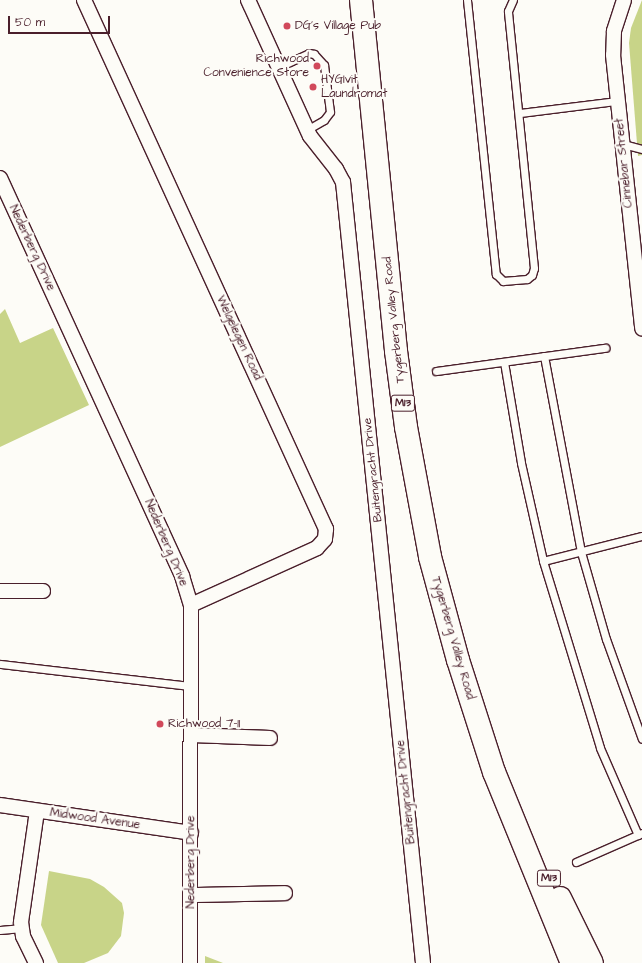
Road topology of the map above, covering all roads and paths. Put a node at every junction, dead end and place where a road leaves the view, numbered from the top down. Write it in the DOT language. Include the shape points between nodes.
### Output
graph roads {
  1 [pos="84,0"];
  2 [pos="248,0"];
  3 [pos="361,0"];
  4 [pos="467,0"];
  5 [pos="513,0"];
  6 [pos="624,0"];
  7 [pos="278,67"];
  8 [pos="617,100"];
  9 [pos="520,113"];
  10 [pos="307,130"];
  11 [pos="623,144"];
  12 [pos="642,148"];
  13 [pos="0,178"];
  14 [pos="642,328"];
  15 [pos="605,348"];
  16 [pos="544,356"];
  17 [pos="504,362"];
  18 [pos="436,371"];
  19 [pos="642,536"];
  20 [pos="581,552"];
  21 [pos="542,561"];
  22 [pos="0,591"];
  23 [pos="43,591"];
  24 [pos="191,605"];
  25 [pos="0,664"];
  26 [pos="190,686"];
  27 [pos="192,735"];
  28 [pos="270,738"];
  29 [pos="642,739"];
  30 [pos="504,795"];
  31 [pos="0,805"];
  32 [pos="37,811"];
  33 [pos="191,833"];
  34 [pos="640,834"];
  35 [pos="576,862"];
  36 [pos="285,893"];
  37 [pos="191,895"];
  38 [pos="22,928"];
  39 [pos="0,930"];
  40 [pos="36,963"];
  41 [pos="190,963"];
  42 [pos="423,963"];
  43 [pos="572,963"];
  44 [pos="592,963"];
  1 -- 24 [label="street, Welgelegen Road" via="326,529 325,539 317,548"];
  2 -- 7 [label="street, Buitengracht Drive"];
  3 -- 30 [label="main road, Tygerberg Valley Road / M13" via="396,351 418,495 430,557 458,660"];
  4 -- 9 [label="lane" via="496,274 503,281 527,279 532,275 534,268"];
  5 -- 9 [label="lane" via="508,11"];
  6 -- 8 [label="street, Cinnebar Street" via="613,43"];
  7 -- 10 [label="street, Buitengracht Drive"];
  7 -- 10 [label="lane" via="309,53 314,54 324,65 330,112 324,120"];
  8 -- 9 [label="lane"];
  8 -- 11 [label="street, Cinnebar Street"];
  10 -- 42 [label="street, Buitengracht Drive" via="343,182"];
  11 -- 12 [label="lane"];
  11 -- 14 [label="street, Cinnebar Street"];
  13 -- 24 [label="street, Nederberg Drive" via="182,576"];
  15 -- 16 [label="lane"];
  16 -- 17 [label="lane"];
  16 -- 20 [label="lane"];
  17 -- 18 [label="lane"];
  17 -- 21 [label="lane" via="520,463"];
  19 -- 20 [label="lane"];
  20 -- 21 [label="lane"];
  20 -- 29 [label="lane" via="606,639"];
  21 -- 34 [label="lane" via="600,748"];
  22 -- 23 [label="street"];
  24 -- 26 [label="street, Nederberg Drive"];
  25 -- 26 [label="lane"];
  26 -- 27 [label="street, Nederberg Drive"];
  27 -- 28 [label="street"];
  27 -- 33 [label="street, Nederberg Drive"];
  30 -- 43 [label="main road, Tygerberg Valley Road / M13"];
  30 -- 44 [label="main road, Tygerberg Valley Road / M13"];
  31 -- 32 [label="street, Midwood Avenue"];
  32 -- 33 [label="street, Midwood Avenue"];
  32 -- 38 [label="street"];
  33 -- 37 [label="street, Nederberg Drive"];
  34 -- 35 [label="lane"];
  36 -- 37 [label="street"];
  37 -- 41 [label="street, Nederberg Drive"];
  38 -- 39 [label="lane"];
  38 -- 40 [label="street"];
}
